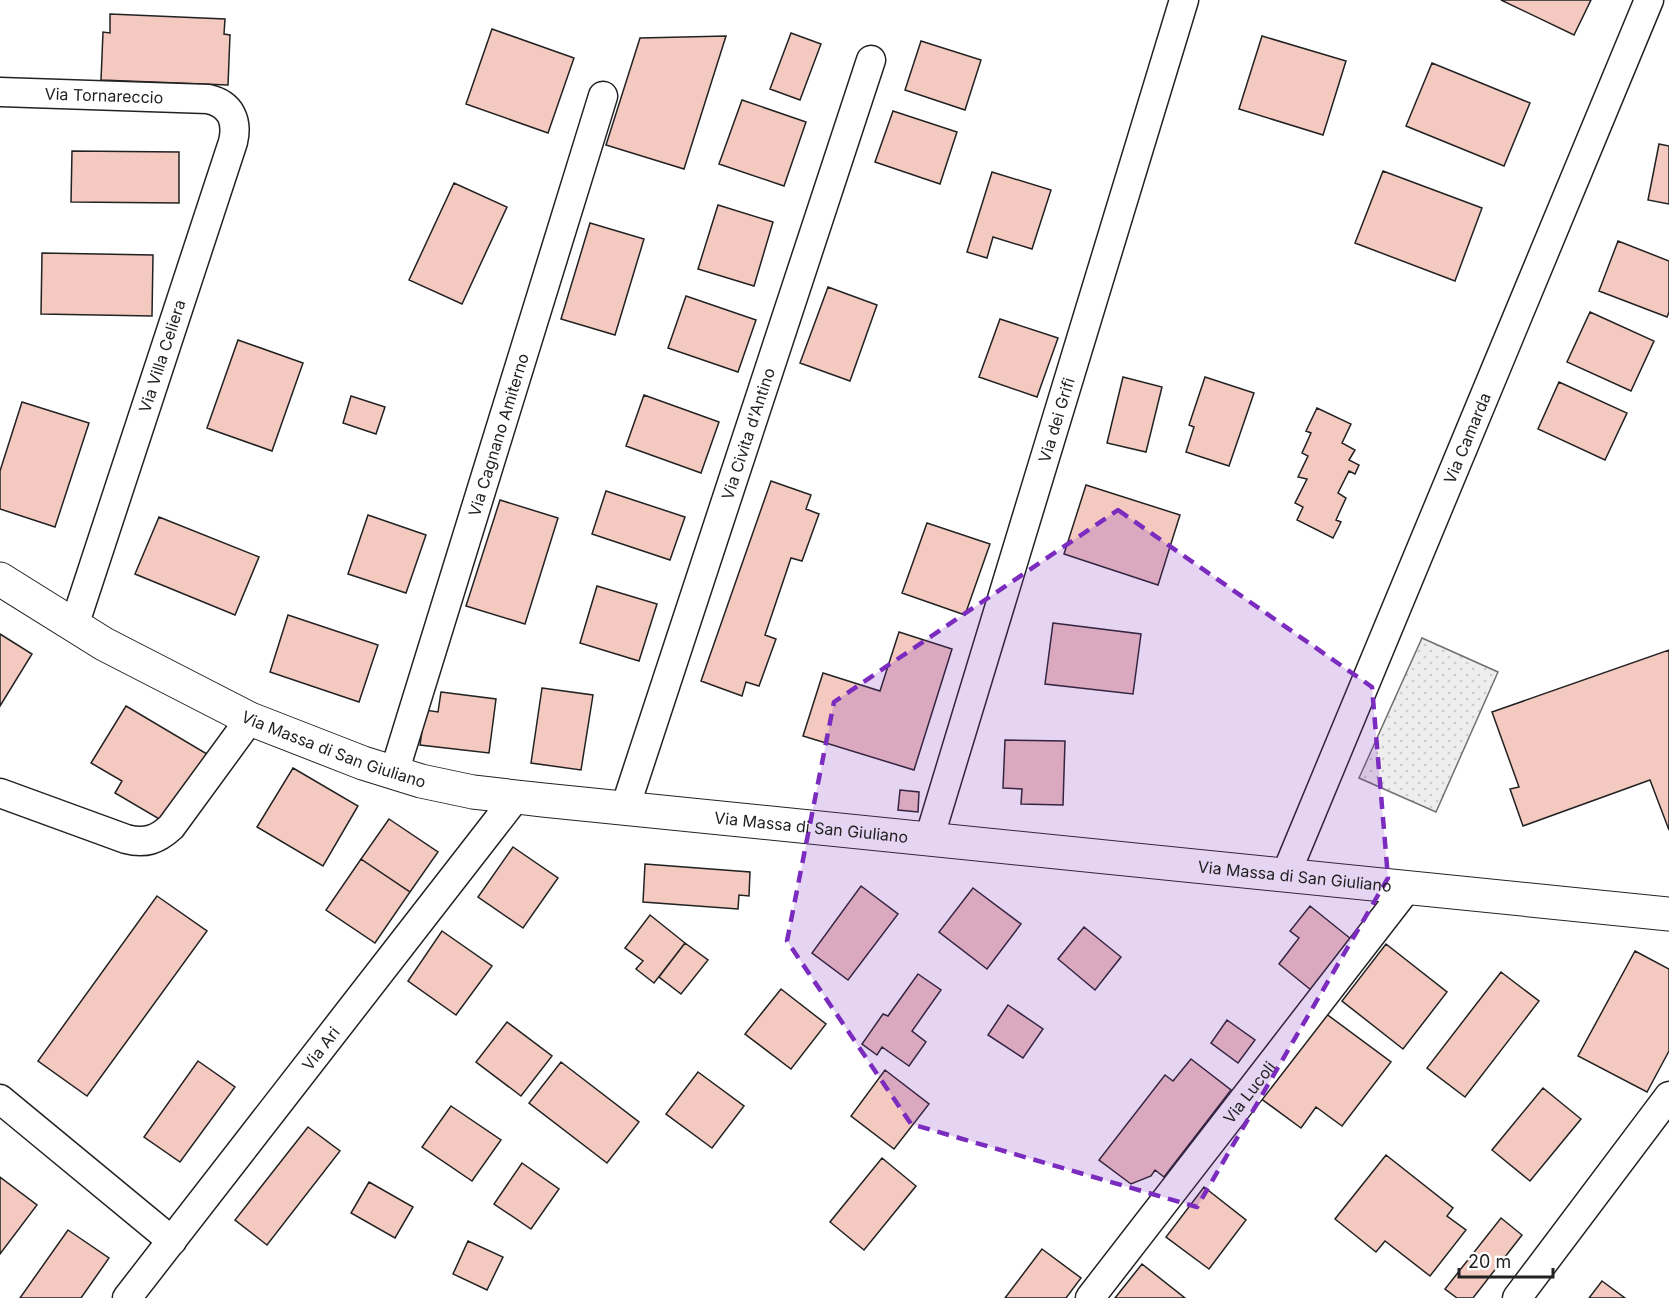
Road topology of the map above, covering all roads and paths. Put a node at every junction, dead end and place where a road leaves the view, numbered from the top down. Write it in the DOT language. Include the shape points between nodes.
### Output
graph roads {
  1 [pos="1184,0"];
  2 [pos="1649,0"];
  3 [pos="871,60"];
  4 [pos="0,92"];
  5 [pos="603,96"];
  6 [pos="208,99"];
  7 [pos="0,579"];
  8 [pos="74,626"];
  9 [pos="250,719"];
  10 [pos="394,773"];
  11 [pos="0,793"];
  12 [pos="516,798"];
  13 [pos="625,808"];
  14 [pos="929,839"];
  15 [pos="1286,874"];
  16 [pos="1408,887"];
  17 [pos="1669,914"];
  18 [pos="1669,1096"];
  19 [pos="0,1099"];
  20 [pos="172,1241"];
  21 [pos="127,1298"];
  22 [pos="1090,1298"];
  23 [pos="1517,1298"];
  1 -- 14 [label="street, Via dei Grifi"];
  2 -- 15 [label="street, Via Camarda"];
  3 -- 13 [label="street, Via Civita d'Antino"];
  4 -- 6 [label="street, Via Tornareccio"];
  5 -- 10 [label="street, Via Cagnano Amiterno"];
  6 -- 8 [label="street, Via Villa Celiera" via="222,104 231,114 235,125 232,142"];
  7 -- 8 [label="street, Via Massa di San Giuliano"];
  8 -- 9 [label="street, Via Massa di San Giuliano"];
  9 -- 10 [label="street, Via Massa di San Giuliano"];
  9 -- 11 [label="street" via="171,827 145,842 126,839"];
  10 -- 12 [label="street, Via Massa di San Giuliano" via="452,788"];
  12 -- 13 [label="street, Via Massa di San Giuliano"];
  12 -- 20 [label="street, Via Ari"];
  13 -- 14 [label="street, Via Massa di San Giuliano"];
  14 -- 15 [label="street, Via Massa di San Giuliano"];
  15 -- 16 [label="street, Via Massa di San Giuliano"];
  16 -- 17 [label="street, Via Massa di San Giuliano"];
  16 -- 22 [label="street, Via Lucoli"];
  18 -- 23 [label="street"];
  19 -- 20 [label="street"];
  20 -- 21 [label="street, Via Ari"];
}
